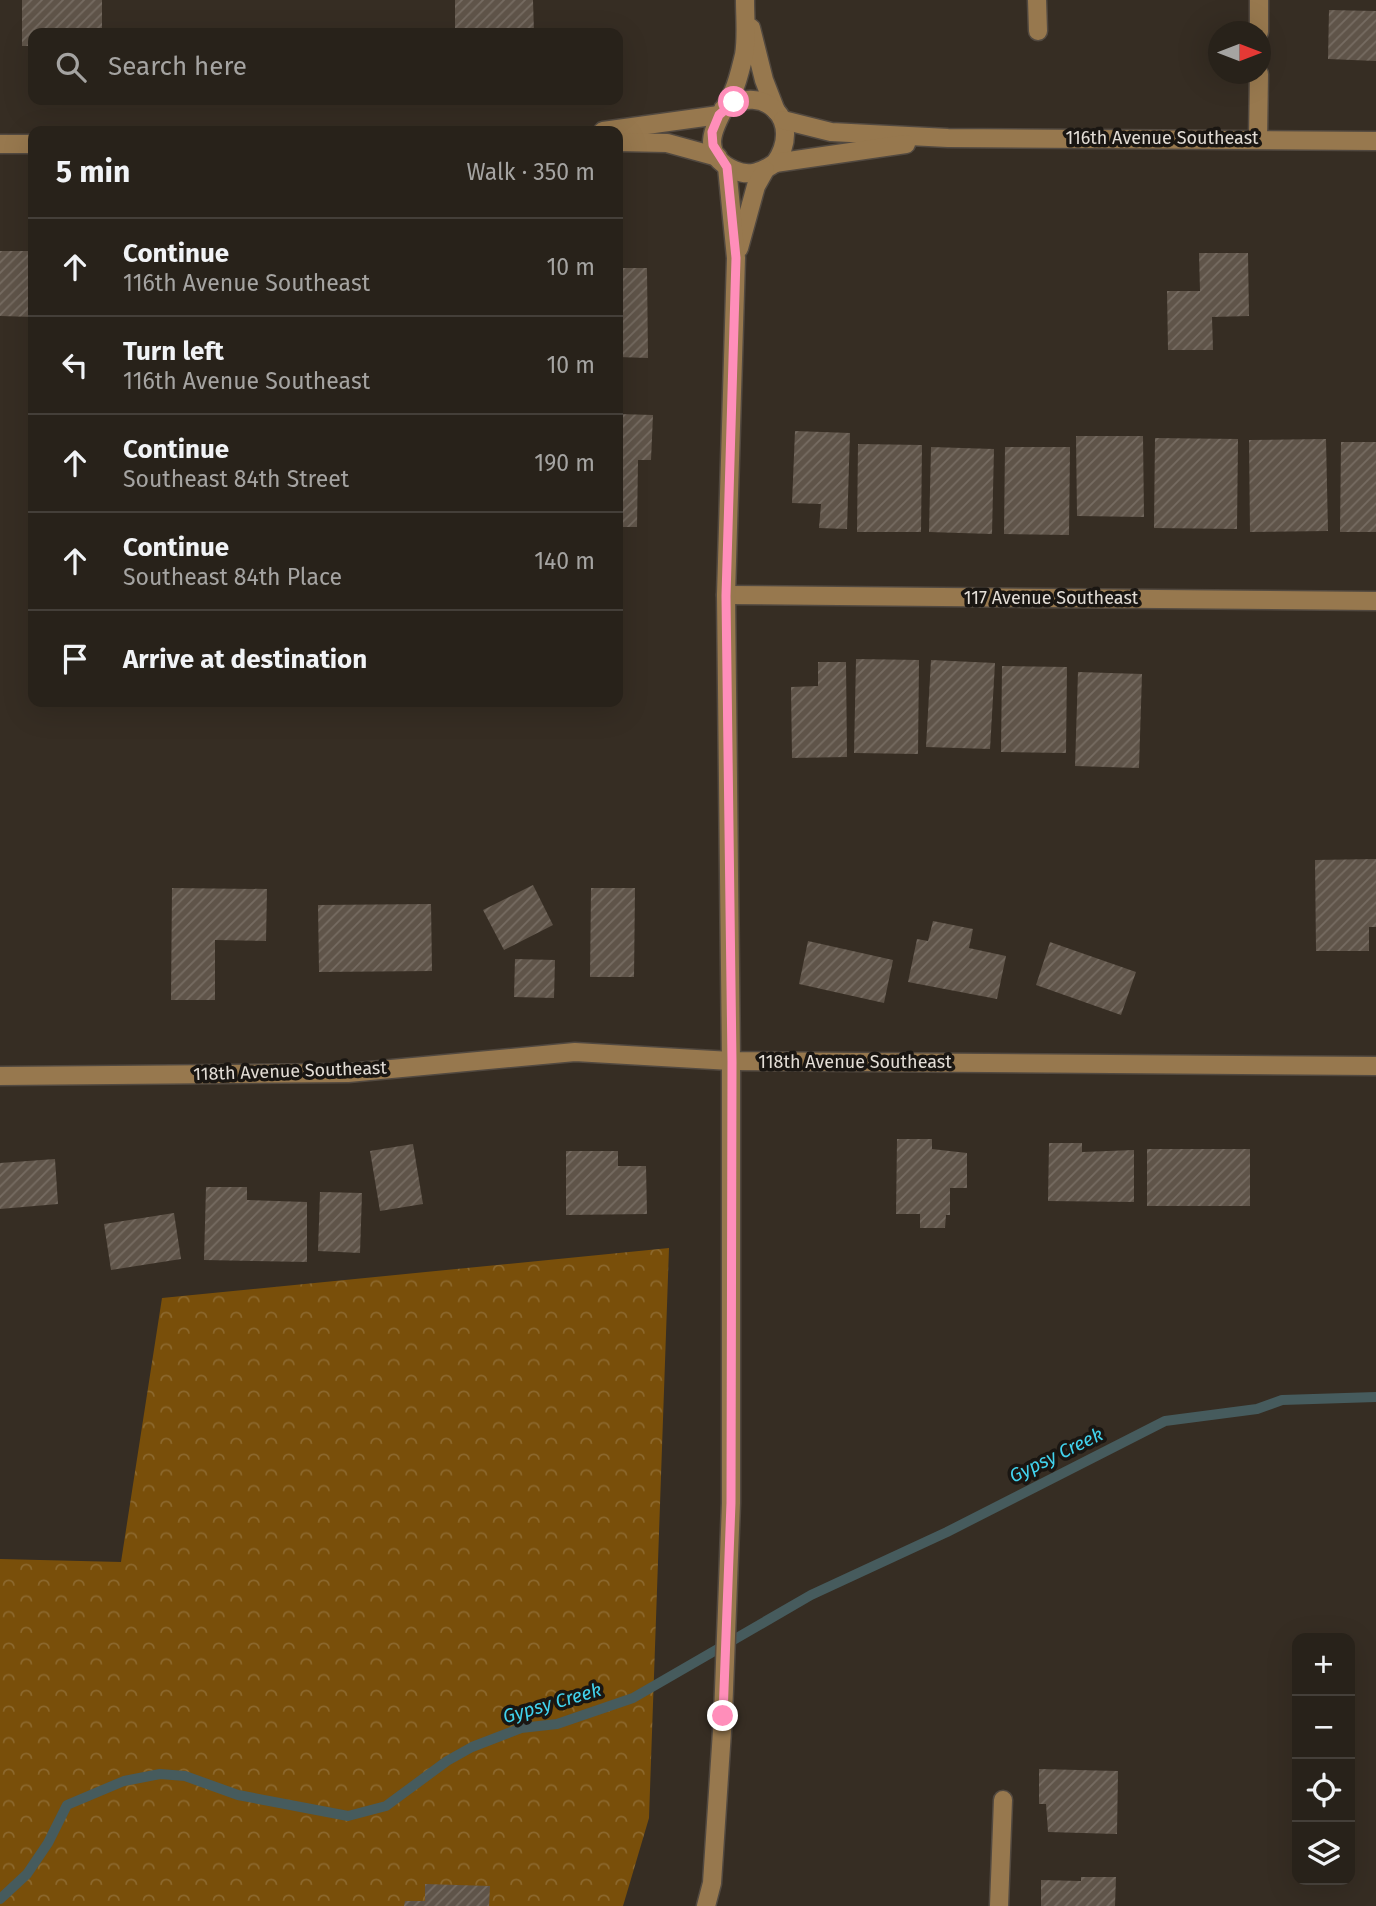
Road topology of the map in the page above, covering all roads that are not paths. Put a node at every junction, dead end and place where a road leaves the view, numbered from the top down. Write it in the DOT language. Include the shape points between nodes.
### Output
graph roads {
  1 [pos="745,0"];
  2 [pos="1037,0"];
  3 [pos="1259,0"];
  4 [pos="1259,21"];
  5 [pos="1038,32"];
  6 [pos="1259,84"];
  7 [pos="721,112"];
  8 [pos="779,116"];
  9 [pos="623,128"];
  10 [pos="948,138"];
  11 [pos="1258,138"];
  12 [pos="1376,141"];
  13 [pos="623,142"];
  14 [pos="0,144"];
  15 [pos="28,144"];
  16 [pos="723,162"];
  17 [pos="770,167"];
  18 [pos="736,258"];
  19 [pos="726,596"];
  20 [pos="1376,601"];
  21 [pos="732,1062"];
  22 [pos="1376,1066"];
  23 [pos="0,1076"];
  24 [pos="1003,1800"];
  25 [pos="706,1906"];
  26 [pos="999,1906"];
  1 -- 7 [label="street" via="744,52 734,90"];
  1 -- 8 [label="street" via="764,80"];
  2 -- 5 [label="street"];
  3 -- 4 [label="street"];
  6 -- 11 [label="street"];
  7 -- 8 [label="street, 116th Avenue Southeast" via="746,99 759,100"];
  7 -- 9 [label="street, 116th Avenue Southeast"];
  7 -- 16 [label="street" via="712,132 713,145"];
  8 -- 10 [label="street, 116th Avenue Southeast" via="831,132"];
  8 -- 17 [label="street" via="786,140"];
  10 -- 11 [label="street, 116th Avenue Southeast"];
  10 -- 17 [label="street, 116th Avenue Southeast"];
  11 -- 12 [label="street, 116th Avenue Southeast"];
  13 -- 16 [label="street, 116th Avenue Southeast" via="667,144"];
  14 -- 15 [label="street"];
  16 -- 17 [label="street, 116th Avenue Southeast" via="752,173"];
  16 -- 18 [label="street"];
  17 -- 18 [label="street" via="756,186"];
  18 -- 19 [label="street"];
  19 -- 20 [label="street, 117 Avenue Southeast"];
  19 -- 21 [label="street"];
  21 -- 22 [label="street, 118th Avenue Southeast"];
  21 -- 23 [label="street, 118th Avenue Southeast" via="575,1052 348,1073"];
  21 -- 25 [label="street" via="731,1503 723,1716 712,1883"];
  24 -- 26 [label="street"];
}
